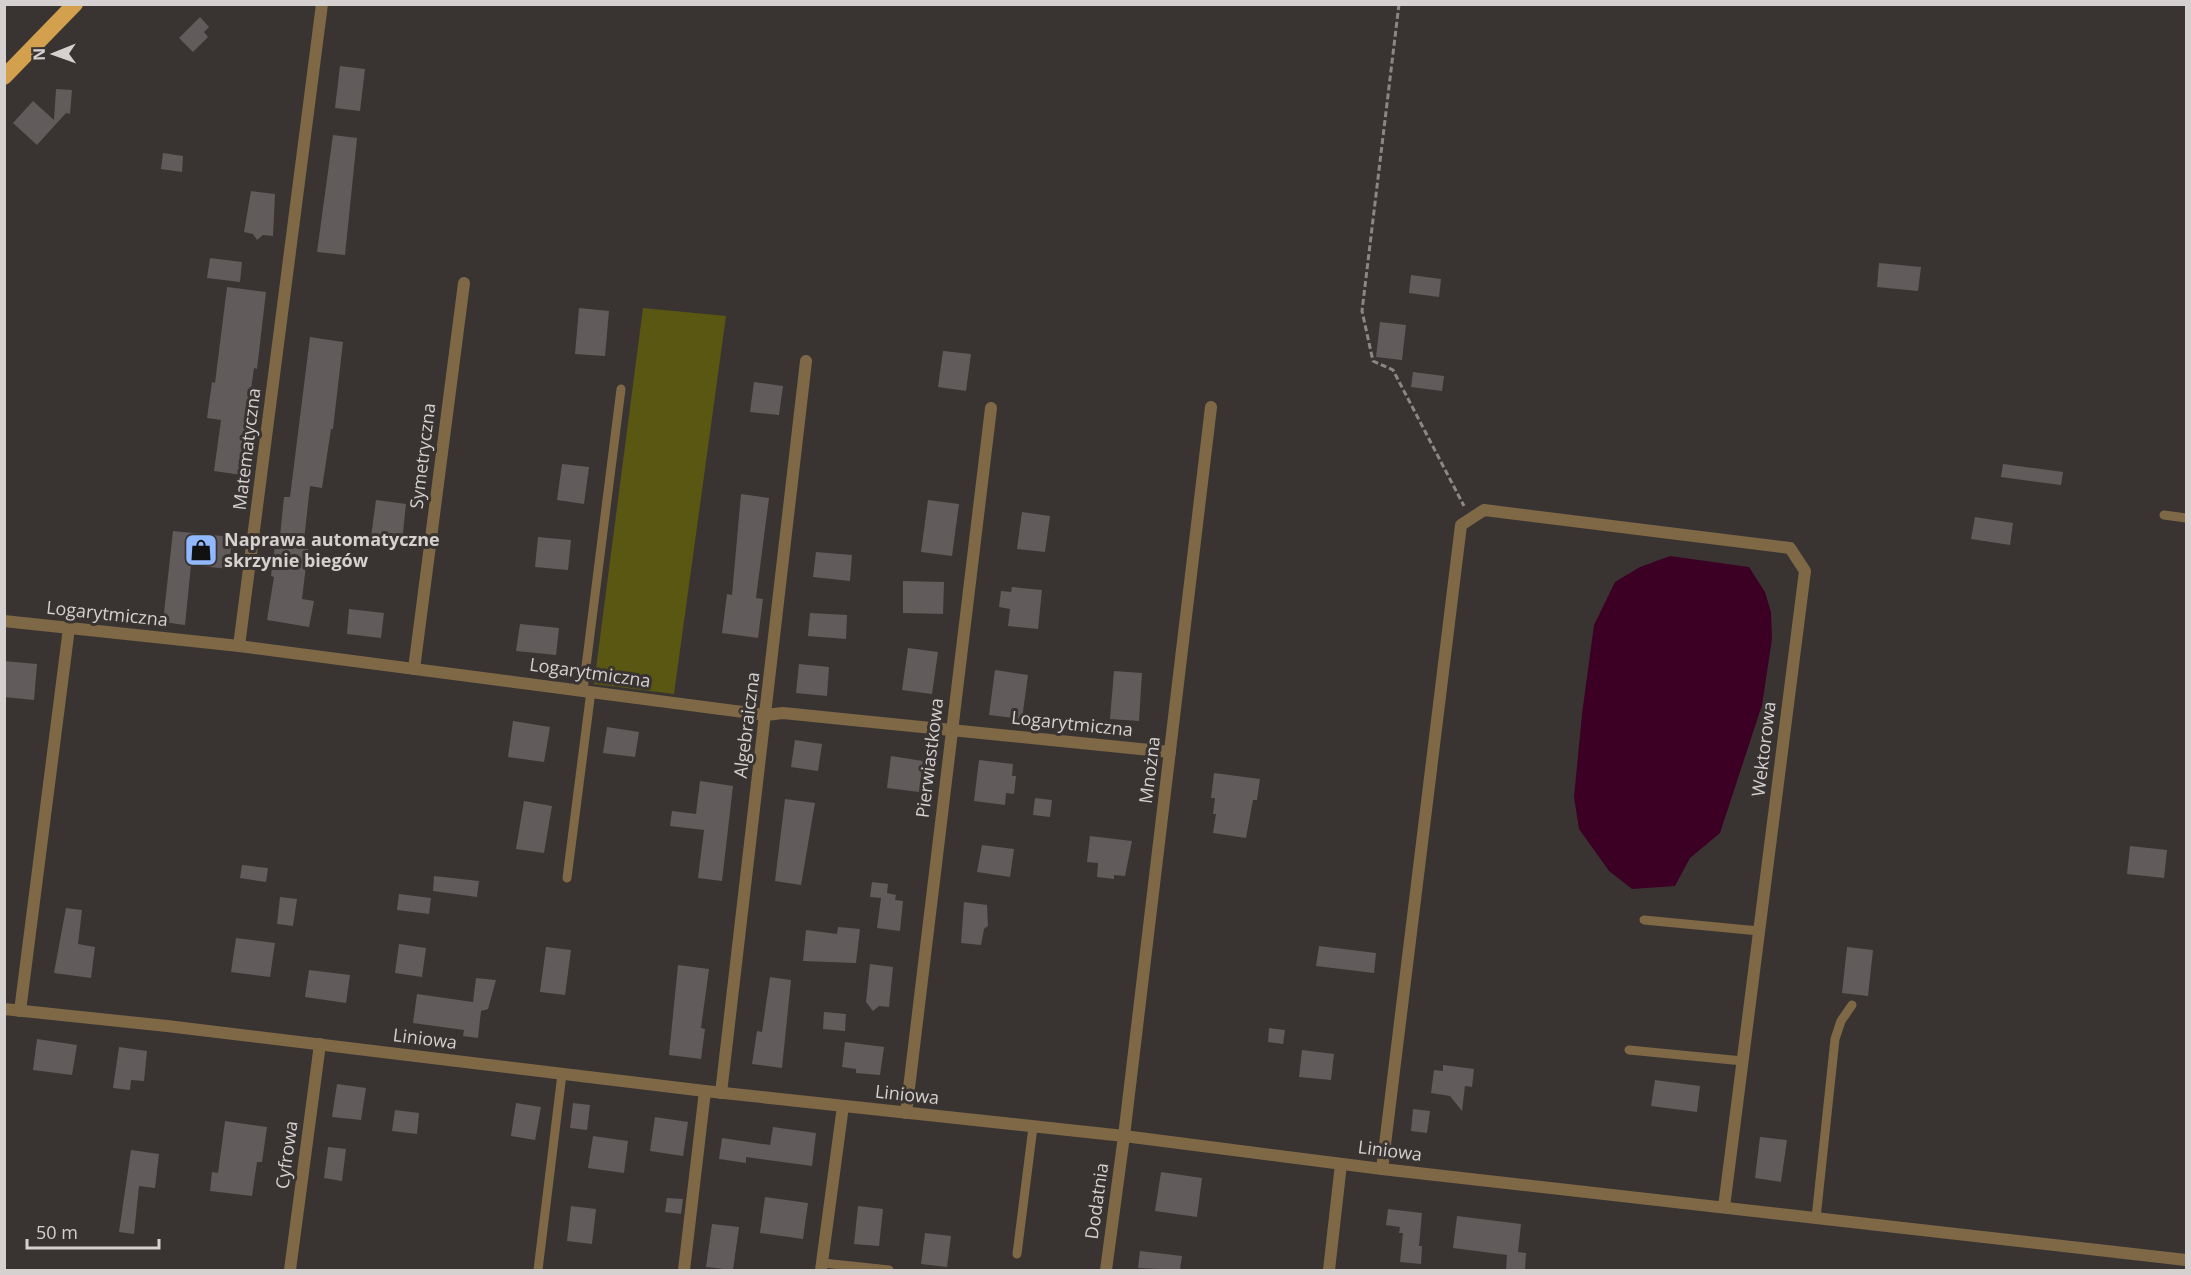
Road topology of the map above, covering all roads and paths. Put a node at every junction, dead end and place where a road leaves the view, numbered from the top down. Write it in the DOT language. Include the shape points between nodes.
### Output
graph roads {
  1 [pos="75,4"];
  2 [pos="322,4"];
  3 [pos="1399,4"];
  4 [pos="4,77"];
  5 [pos="464,283"];
  6 [pos="806,361"];
  7 [pos="621,389"];
  8 [pos="1211,407"];
  9 [pos="991,408"];
  10 [pos="2164,515"];
  11 [pos="2187,518"];
  12 [pos="1471,519"];
  13 [pos="4,621"];
  14 [pos="69,628"];
  15 [pos="239,646"];
  16 [pos="414,669"];
  17 [pos="587,691"];
  18 [pos="766,716"];
  19 [pos="951,729"];
  20 [pos="1170,752"];
  21 [pos="567,878"];
  22 [pos="1644,920"];
  23 [pos="1759,931"];
  24 [pos="1852,1005"];
  25 [pos="4,1009"];
  26 [pos="20,1011"];
  27 [pos="321,1044"];
  28 [pos="1629,1050"];
  29 [pos="1743,1061"];
  30 [pos="562,1074"];
  31 [pos="705,1091"];
  32 [pos="721,1093"];
  33 [pos="843,1106"];
  34 [pos="906,1113"];
  35 [pos="1033,1126"];
  36 [pos="1125,1136"];
  37 [pos="1341,1164"];
  38 [pos="1382,1169"];
  39 [pos="1724,1207"];
  40 [pos="1811,1217"];
  41 [pos="1017,1254"];
  42 [pos="2187,1260"];
  43 [pos="822,1267"];
  44 [pos="290,1270"];
  45 [pos="538,1270"];
  46 [pos="684,1270"];
  47 [pos="889,1270"];
  48 [pos="1106,1270"];
  49 [pos="1329,1270"];
  1 -- 4 [label="highway"];
  2 -- 15 [label="street, Matematyczna"];
  3 -- 12 [label="path" via="1362,311 1373,361 1393,370"];
  5 -- 16 [label="street, Symetryczna"];
  6 -- 18 [label="street, Algebraiczna"];
  7 -- 17 [label="lane"];
  8 -- 20 [label="street, Mnożna"];
  9 -- 19 [label="street, Pierwiastkowa"];
  10 -- 11 [label="lane"];
  12 -- 23 [label="street, Wektorowa" via="1484,510 1790,548 1805,571"];
  12 -- 38 [label="street" via="1461,525"];
  13 -- 14 [label="street, Logarytmiczna"];
  14 -- 15 [label="street, Logarytmiczna"];
  14 -- 26 [label="street"];
  15 -- 16 [label="street, Logarytmiczna"];
  16 -- 17 [label="street, Logarytmiczna"];
  17 -- 18 [label="street, Logarytmiczna"];
  17 -- 21 [label="lane"];
  18 -- 19 [label="street, Logarytmiczna" via="783,713"];
  18 -- 32 [label="street, Algebraiczna"];
  19 -- 20 [label="street, Logarytmiczna"];
  19 -- 34 [label="street, Pierwiastkowa"];
  20 -- 36 [label="street, Mnożna"];
  22 -- 23 [label="lane"];
  23 -- 29 [label="street, Wektorowa"];
  24 -- 40 [label="lane" via="1840,1021 1835,1039"];
  25 -- 26 [label="street, Liniowa"];
  26 -- 27 [label="street, Liniowa"];
  27 -- 30 [label="street, Liniowa"];
  27 -- 44 [label="street, Cyfrowa"];
  28 -- 29 [label="lane"];
  29 -- 39 [label="street, Wektorowa"];
  30 -- 31 [label="street, Liniowa"];
  30 -- 45 [label="lane"];
  31 -- 32 [label="street, Liniowa"];
  31 -- 46 [label="street"];
  32 -- 33 [label="street, Liniowa"];
  33 -- 34 [label="street, Liniowa"];
  33 -- 43 [label="street"];
  34 -- 35 [label="street, Liniowa"];
  35 -- 36 [label="street, Liniowa"];
  35 -- 41 [label="lane"];
  36 -- 37 [label="street, Liniowa"];
  36 -- 48 [label="street, Dodatnia"];
  37 -- 38 [label="street, Liniowa"];
  37 -- 49 [label="street"];
  38 -- 39 [label="street, Liniowa"];
  39 -- 40 [label="street, Liniowa"];
  40 -- 42 [label="street, Liniowa"];
  43 -- 47 [label="lane"];
}
